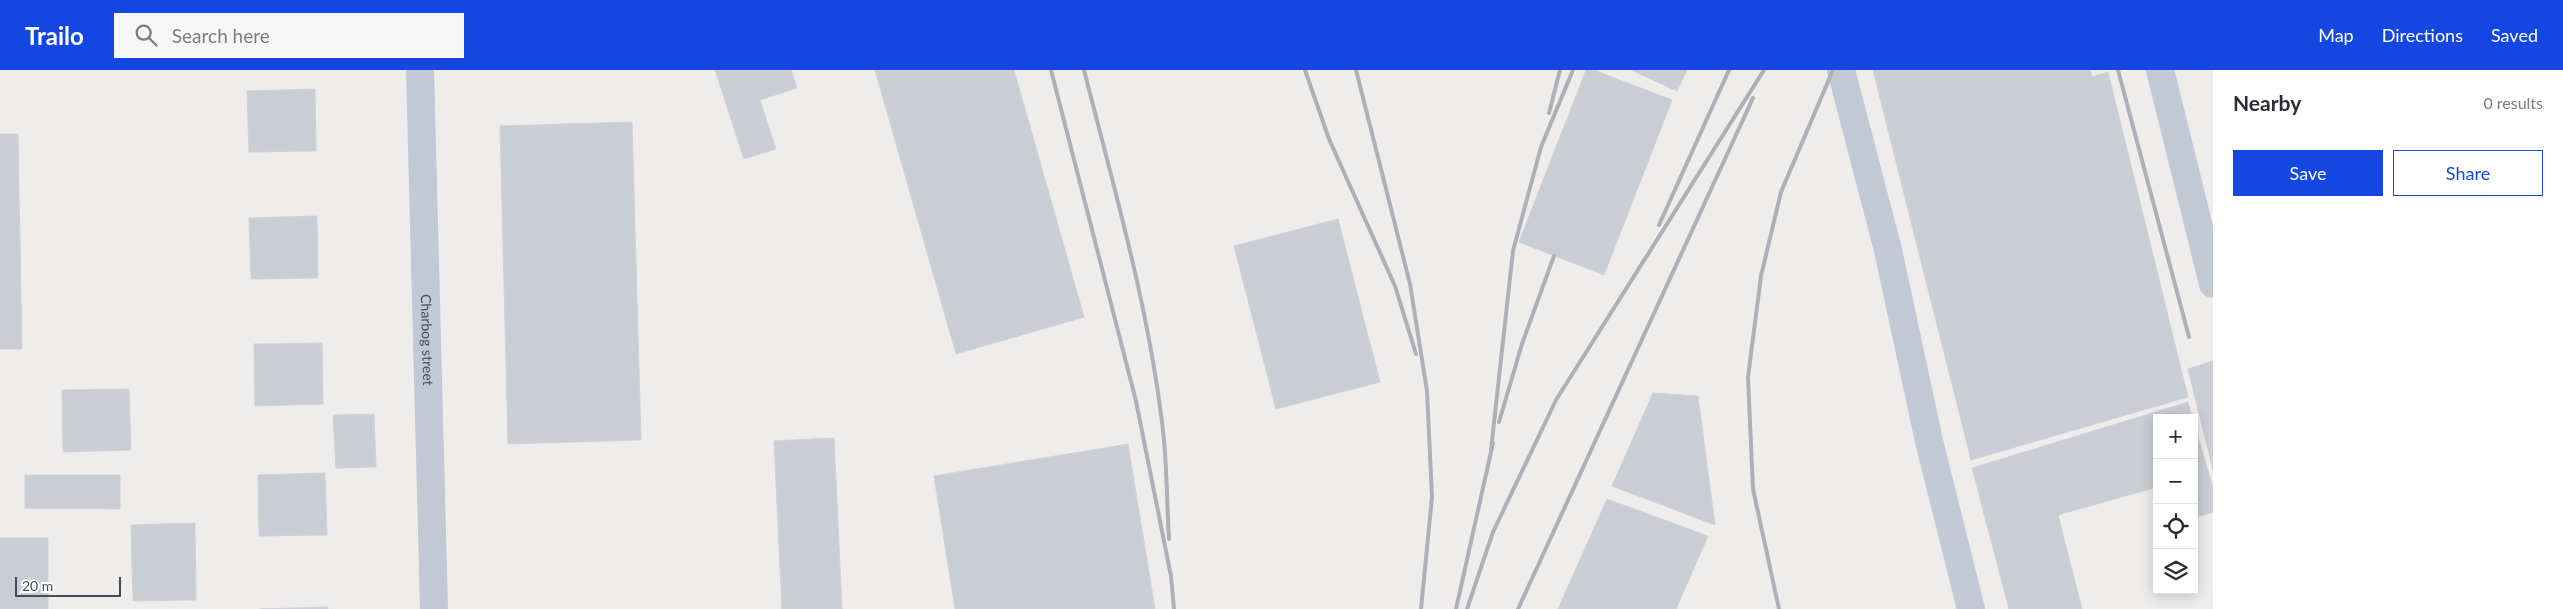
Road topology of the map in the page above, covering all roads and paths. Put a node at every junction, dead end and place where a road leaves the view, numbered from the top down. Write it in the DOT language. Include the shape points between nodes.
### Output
graph roads {
  1 [pos="420,70"];
  2 [pos="1841,70"];
  3 [pos="2160,70"];
  4 [pos="2213,284"];
  5 [pos="434,609"];
  6 [pos="1971,609"];
  1 -- 5 [label="street, Charbog street"];
  2 -- 6 [label="street" via="1888,250 1929,441"];
  3 -- 4 [label="street"];
}
